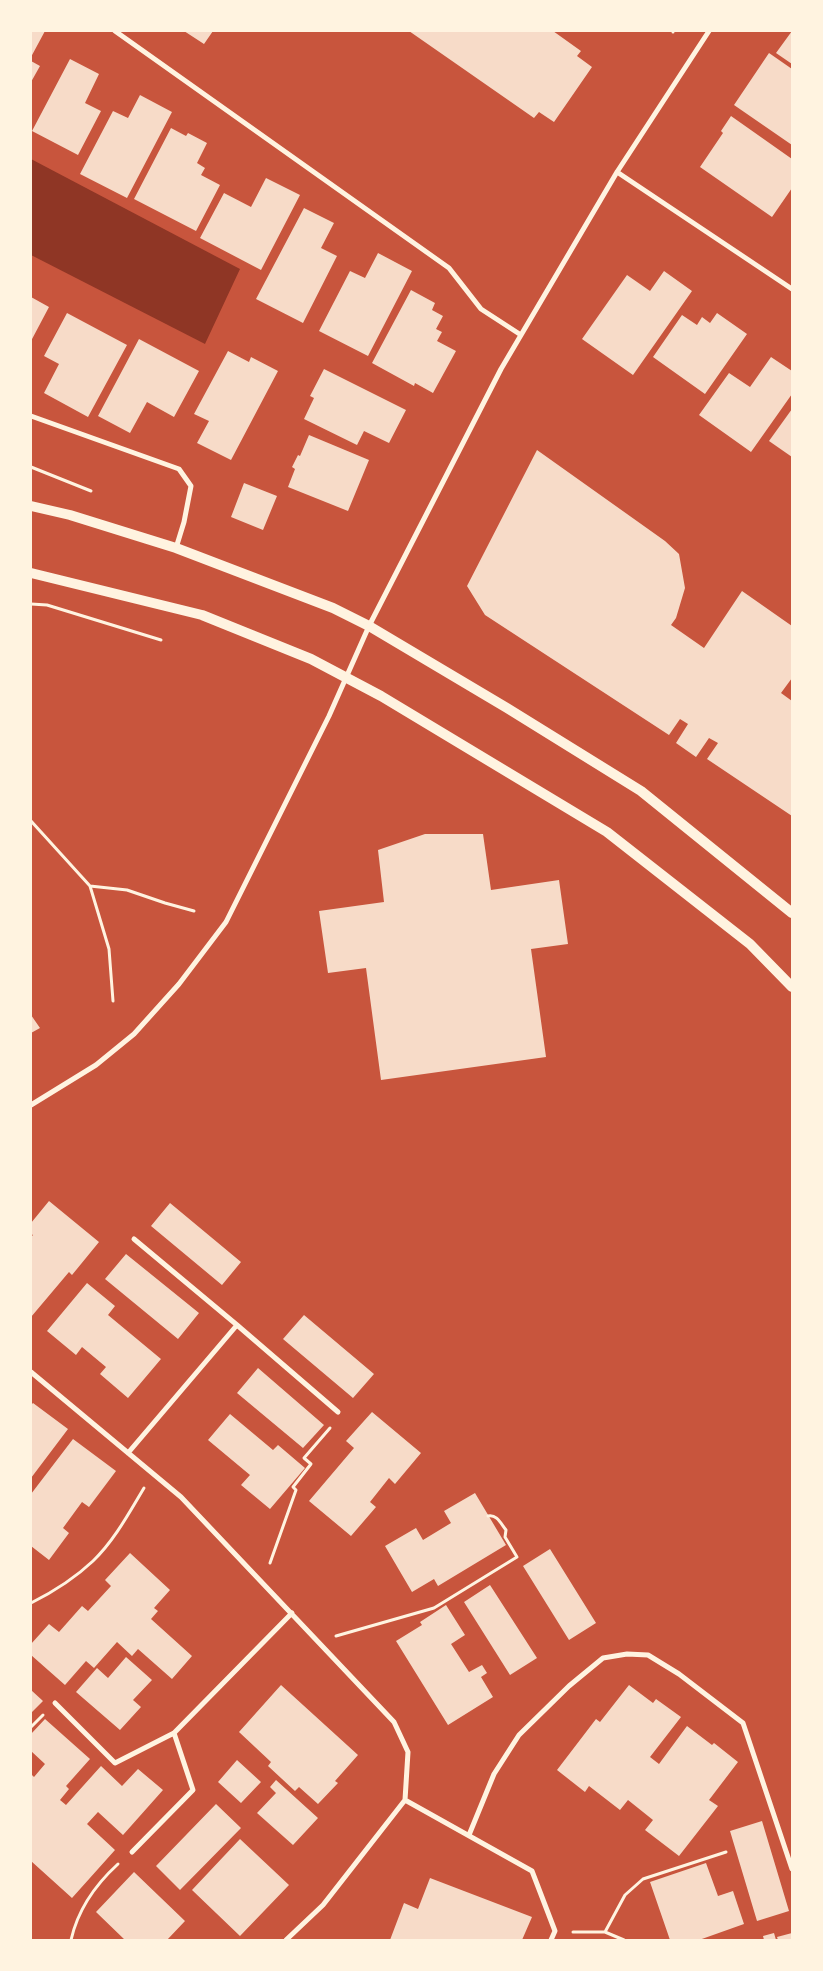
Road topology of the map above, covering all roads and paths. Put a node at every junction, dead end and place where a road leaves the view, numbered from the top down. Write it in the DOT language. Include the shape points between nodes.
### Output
graph roads {
  1 [pos="115,31"];
  2 [pos="709,31"];
  3 [pos="617,172"];
  4 [pos="792,289"];
  5 [pos="521,335"];
  6 [pos="31,416"];
  7 [pos="31,467"];
  8 [pos="91,491"];
  9 [pos="31,506"];
  10 [pos="176,548"];
  11 [pos="31,573"];
  12 [pos="31,604"];
  13 [pos="369,626"];
  14 [pos="160,640"];
  15 [pos="345,677"];
  16 [pos="31,822"];
  17 [pos="90,886"];
  18 [pos="194,911"];
  19 [pos="792,913"];
  20 [pos="792,987"];
  21 [pos="113,1001"];
  22 [pos="31,1105"];
  23 [pos="134,1239"];
  24 [pos="237,1325"];
  25 [pos="31,1372"];
  26 [pos="338,1412"];
  27 [pos="128,1452"];
  28 [pos="153,1473"];
  29 [pos="488,1516"];
  30 [pos="263,1583"];
  31 [pos="31,1603"];
  32 [pos="292,1613"];
  33 [pos="320,1642"];
  34 [pos="55,1704"];
  35 [pos="174,1732"];
  36 [pos="405,1800"];
  37 [pos="469,1836"];
  38 [pos="132,1852"];
  39 [pos="726,1852"];
  40 [pos="792,1868"];
  41 [pos="555,1931"];
  42 [pos="605,1932"];
  43 [pos="71,1940"];
  44 [pos="286,1940"];
  45 [pos="551,1940"];
  46 [pos="624,1940"];
  1 -- 5 [label="street" via="449,268 481,309"];
  2 -- 3 [label="street"];
  3 -- 4 [label="street"];
  3 -- 5 [label="street"];
  5 -- 13 [label="street"];
  6 -- 10 [label="street" via="179,469 191,486"];
  7 -- 8 [label="path"];
  9 -- 10 [label="main road"];
  10 -- 13 [label="main road" via="333,608"];
  11 -- 15 [label="main road" via="202,615 311,659"];
  12 -- 14 [label="path" via="47,605"];
  13 -- 15 [label="street"];
  13 -- 19 [label="main road" via="641,791"];
  15 -- 20 [label="main road" via="608,832 750,944"];
  15 -- 22 [label="street" via="329,716 226,922 179,984 134,1034 96,1065"];
  16 -- 17 [label="path"];
  17 -- 18 [label="path" via="127,890"];
  17 -- 21 [label="path" via="109,950"];
  23 -- 24 [label="street"];
  24 -- 26 [label="street"];
  24 -- 27 [label="street"];
  25 -- 27 [label="street"];
  26 -- 30 [label="path" via="342,1415 304,1458 311,1464 293,1487 296,1490"];
  27 -- 28 [label="street"];
  28 -- 30 [label="street" via="181,1497"];
  28 -- 31 [label="path" via="121,1526 93,1561 49,1594"];
  29 -- 33 [label="path" via="497,1518 506,1530 505,1537 517,1557 434,1608"];
  30 -- 32 [label="street"];
  32 -- 33 [label="street"];
  32 -- 35 [label="street"];
  33 -- 36 [label="street" via="394,1722 408,1752"];
  34 -- 35 [label="street" via="115,1763"];
  35 -- 38 [label="street" via="193,1790"];
  36 -- 37 [label="street"];
  36 -- 44 [label="street" via="323,1906"];
  37 -- 40 [label="street" via="494,1774 519,1735 603,1658 648,1655 679,1674 743,1723"];
  37 -- 41 [label="street" via="532,1871"];
  38 -- 43 [label="path" via="102,1879 86,1900"];
  39 -- 42 [label="path" via="643,1879 625,1894"];
  41 -- 42 [label="path"];
  41 -- 45 [label="street"];
  42 -- 46 [label="path"];
}
